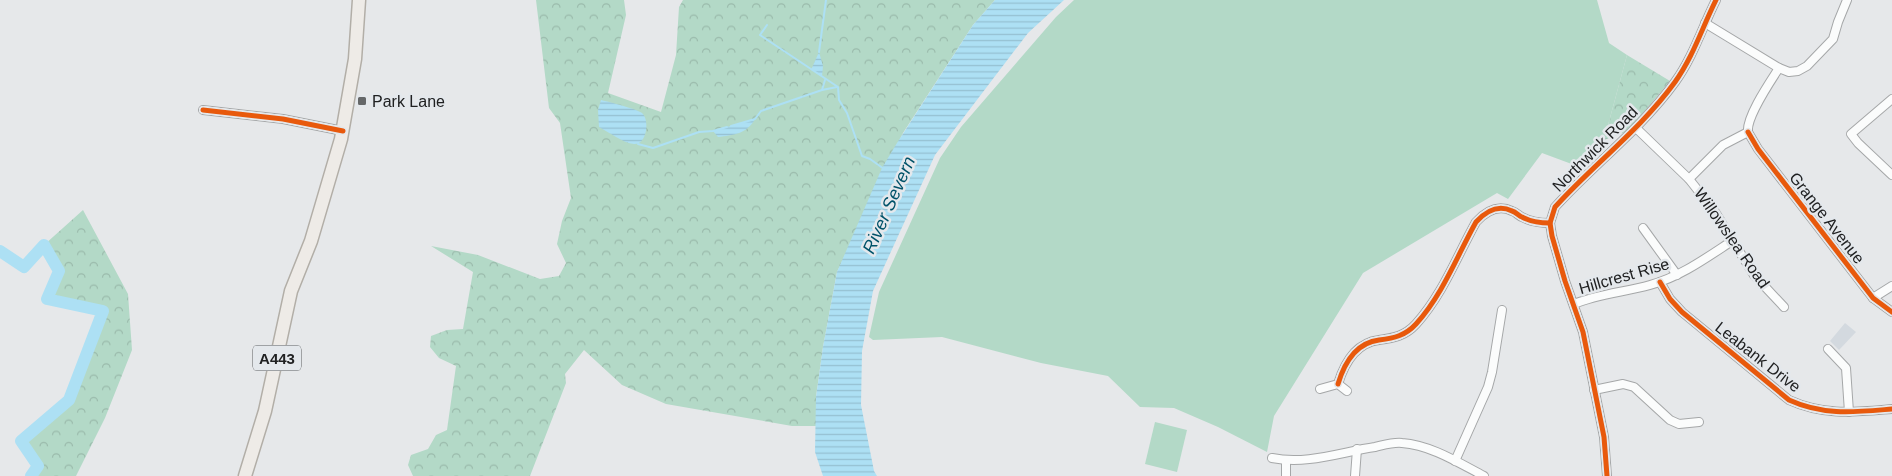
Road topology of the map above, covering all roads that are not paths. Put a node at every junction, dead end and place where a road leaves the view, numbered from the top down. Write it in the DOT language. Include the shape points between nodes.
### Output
graph roads {
  1 [pos="360,0"];
  2 [pos="1716,0"];
  3 [pos="1847,0"];
  4 [pos="1705,23"];
  5 [pos="1779,68"];
  6 [pos="1892,99"];
  7 [pos="203,110"];
  8 [pos="1636,128"];
  9 [pos="343,131"];
  10 [pos="1748,132"];
  11 [pos="1892,175"];
  12 [pos="1689,179"];
  13 [pos="1550,223"];
  14 [pos="1643,228"];
  15 [pos="1732,240"];
  16 [pos="1677,275"];
  17 [pos="1660,282"];
  18 [pos="1892,286"];
  19 [pos="1873,298"];
  20 [pos="1574,304"];
  21 [pos="1784,307"];
  22 [pos="1502,310"];
  23 [pos="1892,312"];
  24 [pos="1828,349"];
  25 [pos="1338,384"];
  26 [pos="1320,389"];
  27 [pos="1594,390"];
  28 [pos="1347,391"];
  29 [pos="1892,409"];
  30 [pos="1849,412"];
  31 [pos="1698,422"];
  32 [pos="1357,449"];
  33 [pos="1272,458"];
  34 [pos="1286,461"];
  35 [pos="1455,461"];
  36 [pos="245,476"];
  37 [pos="1286,476"];
  38 [pos="1355,476"];
  39 [pos="1484,476"];
  40 [pos="1607,476"];
  1 -- 9 [label="main road, A443" via="355,59"];
  2 -- 4 [label="street, Northwick Road"];
  3 -- 5 [label="street" via="1833,39 1808,66 1789,72"];
  4 -- 5 [label="street"];
  4 -- 8 [label="street, Northwick Road" via="1692,56"];
  5 -- 10 [label="street" via="1758,102"];
  6 -- 11 [label="street" via="1851,134"];
  7 -- 9 [label="street" via="283,119"];
  8 -- 12 [label="street, Willowslea Road"];
  8 -- 13 [label="street, Northwick Road" via="1555,207"];
  9 -- 36 [label="main road, A443" via="311,242 291,291 265,411"];
  10 -- 12 [label="street" via="1722,145"];
  10 -- 19 [label="street, Grange Avenue"];
  12 -- 15 [label="street, Willowslea Road"];
  13 -- 20 [label="street"];
  13 -- 25 [label="street" via="1532,221 1501,208 1484,214 1473,227 1435,298 1416,324 1396,338 1366,343 1359,348 1350,357"];
  14 -- 16 [label="street"];
  15 -- 16 [label="street, Hillcrest Rise"];
  15 -- 21 [label="street, Willowslea Road" via="1754,275"];
  16 -- 17 [label="street, Hillcrest Rise"];
  17 -- 20 [label="street, Hillcrest Rise"];
  17 -- 30 [label="street, Leabank Drive" via="1682,312 1789,400 1819,410"];
  18 -- 19 [label="street"];
  19 -- 23 [label="street, Grange Avenue"];
  20 -- 27 [label="street"];
  22 -- 35 [label="street" via="1488,386"];
  24 -- 30 [label="street" via="1846,368"];
  25 -- 26 [label="street"];
  25 -- 28 [label="street"];
  27 -- 31 [label="street" via="1623,384 1634,387 1670,420 1679,424"];
  27 -- 40 [label="street" via="1604,437"];
  29 -- 30 [label="street, Leabank Drive"];
  32 -- 34 [label="street"];
  32 -- 35 [label="street" via="1400,443 1418,445"];
  32 -- 38 [label="street"];
  33 -- 34 [label="street"];
  34 -- 37 [label="street"];
  35 -- 39 [label="street"];
}
